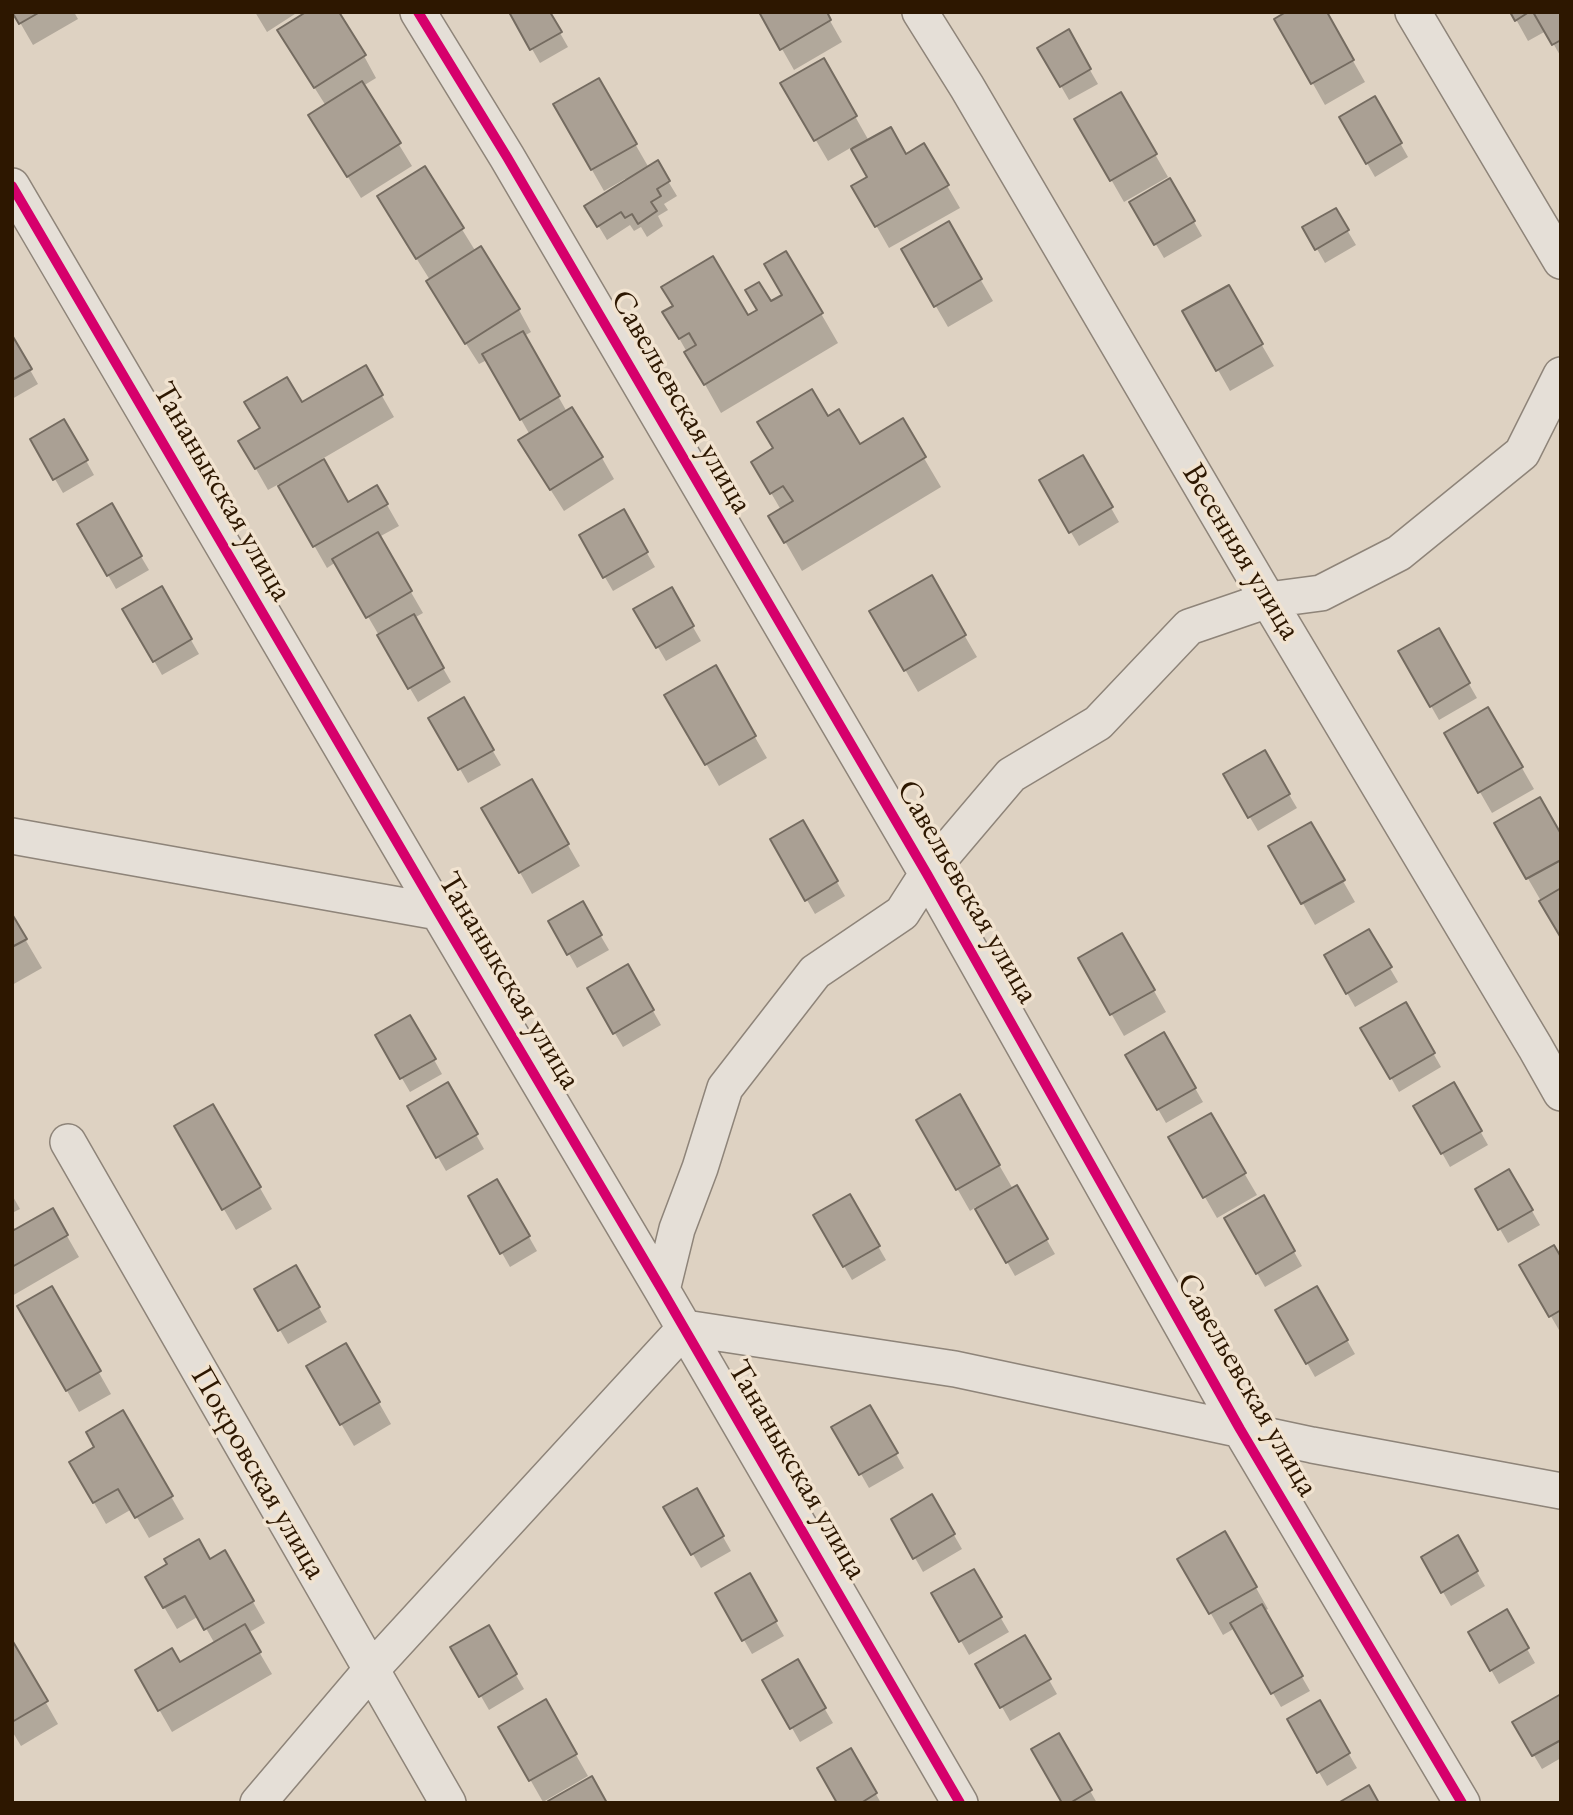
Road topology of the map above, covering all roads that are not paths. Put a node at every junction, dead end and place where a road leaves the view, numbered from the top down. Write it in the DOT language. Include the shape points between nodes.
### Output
graph roads {
  1 [pos="418,12"];
  2 [pos="920,12"];
  3 [pos="1413,12"];
  4 [pos="12,186"];
  5 [pos="1561,261"];
  6 [pos="1561,375"];
  7 [pos="1268,600"];
  8 [pos="12,836"];
  9 [pos="927,874"];
  10 [pos="438,912"];
  11 [pos="1561,1093"];
  12 [pos="68,1142"];
  13 [pos="662,1290"];
  14 [pos="685,1328"];
  15 [pos="1240,1429"];
  16 [pos="1561,1490"];
  17 [pos="371,1670"];
  18 [pos="258,1803"];
  19 [pos="448,1803"];
  20 [pos="960,1803"];
  21 [pos="1462,1803"];
  1 -- 9 [label="street, Савельевская улица"];
  2 -- 7 [label="street, Весенняя улица"];
  3 -- 5 [label="street"];
  4 -- 10 [label="street, Тананыкская улица"];
  6 -- 7 [label="street" via="1522,453 1399,554 1321,593"];
  7 -- 9 [label="street" via="1189,627 1098,723 1011,775"];
  7 -- 11 [label="street, Весенняя улица"];
  8 -- 10 [label="street"];
  9 -- 13 [label="street" via="902,913 815,972 725,1088 677,1229"];
  9 -- 15 [label="street, Савельевская улица"];
  10 -- 13 [label="street, Тананыкская улица"];
  12 -- 17 [label="street, Покровская улица"];
  13 -- 14 [label="street, Тананыкская улица"];
  14 -- 15 [label="street" via="955,1369"];
  14 -- 17 [label="street"];
  14 -- 20 [label="street, Тананыкская улица"];
  15 -- 16 [label="street"];
  15 -- 21 [label="street, Савельевская улица"];
  17 -- 18 [label="street"];
  17 -- 19 [label="street, Покровская улица"];
}
